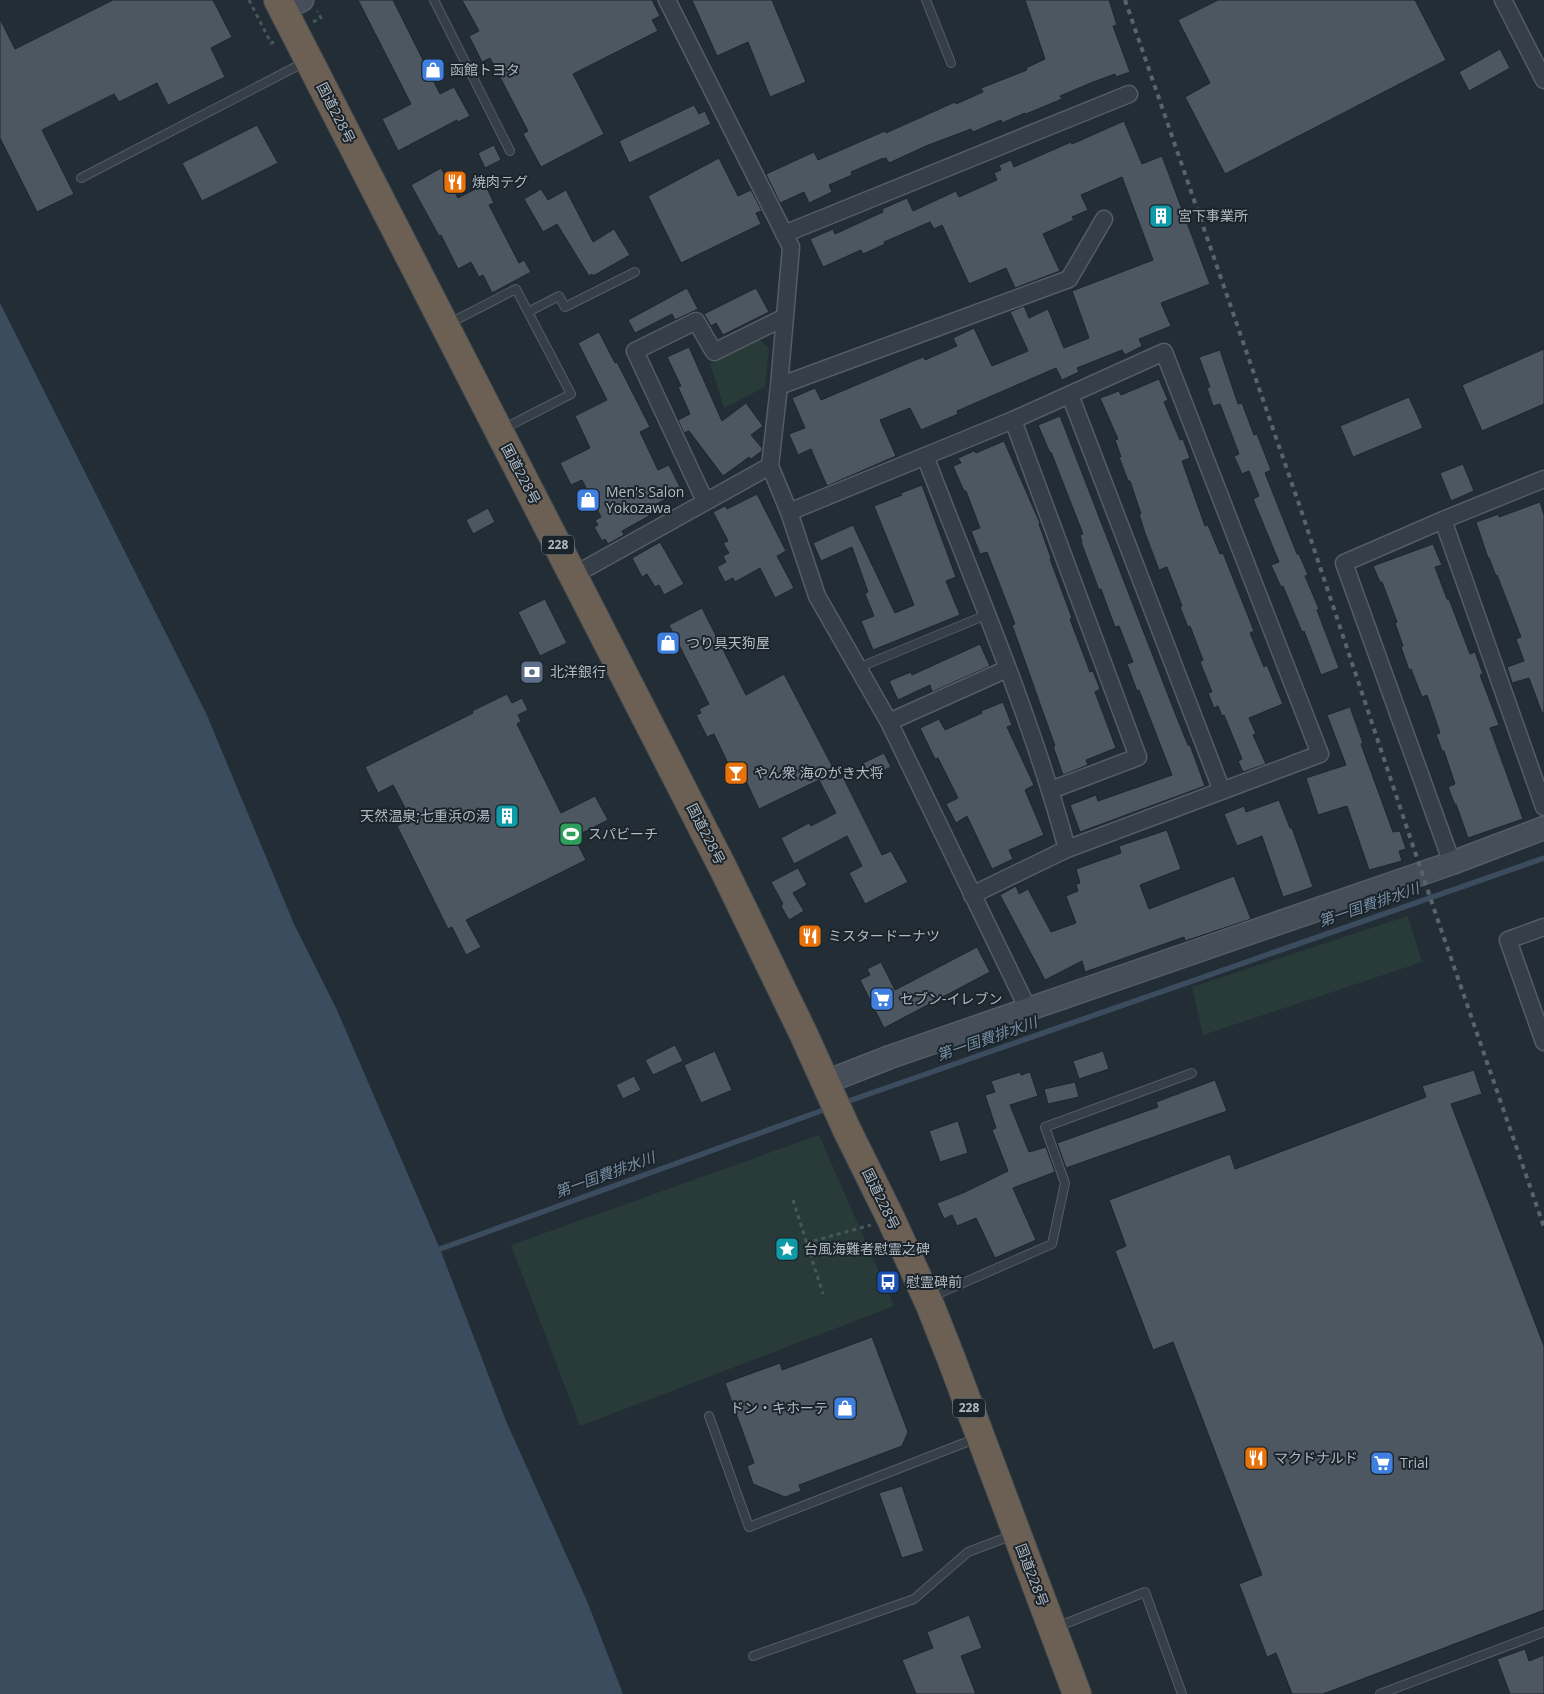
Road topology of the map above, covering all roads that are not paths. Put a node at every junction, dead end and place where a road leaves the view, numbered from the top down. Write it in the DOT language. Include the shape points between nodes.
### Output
graph roads {
  1 [pos="434,0"];
  2 [pos="666,0"];
  3 [pos="926,0"];
  4 [pos="1503,0"];
  5 [pos="288,3"];
  6 [pos="309,60"];
  7 [pos="951,63"];
  8 [pos="1544,80"];
  9 [pos="1129,94"];
  10 [pos="510,151"];
  11 [pos="81,178"];
  12 [pos="1104,219"];
  13 [pos="784,234"];
  14 [pos="635,272"];
  15 [pos="528,312"];
  16 [pos="785,317"];
  17 [pos="444,326"];
  18 [pos="779,386"];
  19 [pos="1070,395"];
  20 [pos="1013,420"];
  21 [pos="498,431"];
  22 [pos="925,456"];
  23 [pos="770,466"];
  24 [pos="1543,482"];
  25 [pos="705,501"];
  26 [pos="788,512"];
  27 [pos="1443,520"];
  28 [pos="574,575"];
  29 [pos="986,615"];
  30 [pos="858,668"];
  31 [pos="1007,669"];
  32 [pos="889,722"];
  33 [pos="1051,790"];
  34 [pos="1222,791"];
  35 [pos="1544,807"];
  36 [pos="1544,828"];
  37 [pos="1067,849"];
  38 [pos="1452,863"];
  39 [pos="972,895"];
  40 [pos="1544,928"];
  41 [pos="1028,1009"];
  42 [pos="1544,1042"];
  43 [pos="1192,1073"];
  44 [pos="828,1088"];
  45 [pos="926,1298"];
  46 [pos="709,1416"];
  47 [pos="980,1437"];
  48 [pos="1016,1534"];
  49 [pos="1052,1629"];
  50 [pos="1544,1632"];
  51 [pos="753,1656"];
  52 [pos="1077,1694"];
  53 [pos="1182,1694"];
  54 [pos="1380,1694"];
  1 -- 10 [label="lane"];
  2 -- 13 [label="street"];
  3 -- 7 [label="lane"];
  4 -- 8 [label="street"];
  5 -- 6 [label="highway, 国道228号 / 228"];
  6 -- 11 [label="lane"];
  6 -- 17 [label="highway, 国道228号 / 228"];
  9 -- 13 [label="street"];
  12 -- 18 [label="street" via="1069,279"];
  13 -- 16 [label="street" via="791,247"];
  14 -- 15 [label="lane" via="565,307 560,296"];
  15 -- 17 [label="lane" via="516,289"];
  15 -- 21 [label="lane" via="571,394"];
  16 -- 18 [label="street"];
  16 -- 25 [label="street" via="714,352 696,321 635,351"];
  17 -- 21 [label="highway, 国道228号 / 228"];
  18 -- 23 [label="street"];
  19 -- 20 [label="street"];
  19 -- 34 [label="street"];
  19 -- 34 [label="street" via="1164,352 1320,754"];
  20 -- 22 [label="street"];
  20 -- 33 [label="street" via="1138,758"];
  21 -- 28 [label="highway, 国道228号 / 228"];
  22 -- 26 [label="street"];
  22 -- 29 [label="street"];
  23 -- 25 [label="street"];
  23 -- 26 [label="street"];
  24 -- 27 [label="street"];
  25 -- 28 [label="street"];
  26 -- 30 [label="street" via="817,596"];
  27 -- 35 [label="street"];
  27 -- 38 [label="street" via="1344,563"];
  28 -- 44 [label="highway, 国道228号 / 228" via="723,868"];
  29 -- 30 [label="lane"];
  29 -- 31 [label="street"];
  30 -- 32 [label="street"];
  31 -- 32 [label="street"];
  31 -- 33 [label="street"];
  32 -- 39 [label="street"];
  33 -- 37 [label="street"];
  34 -- 37 [label="street"];
  36 -- 38 [label="street"];
  37 -- 39 [label="street"];
  38 -- 41 [label="street"];
  39 -- 41 [label="street"];
  40 -- 42 [label="street" via="1508,940"];
  41 -- 44 [label="street" via="890,1057"];
  43 -- 45 [label="lane" via="1045,1127 1065,1183 1052,1244"];
  44 -- 45 [label="highway, 国道228号 / 228"];
  45 -- 47 [label="highway, 国道228号 / 228"];
  46 -- 47 [label="lane" via="750,1527"];
  47 -- 48 [label="highway, 国道228号 / 228"];
  48 -- 49 [label="highway, 国道228号 / 228"];
  48 -- 51 [label="lane" via="968,1552 914,1599"];
  49 -- 52 [label="highway, 国道228号 / 228"];
  49 -- 53 [label="lane" via="1145,1592"];
  50 -- 54 [label="lane"];
}
